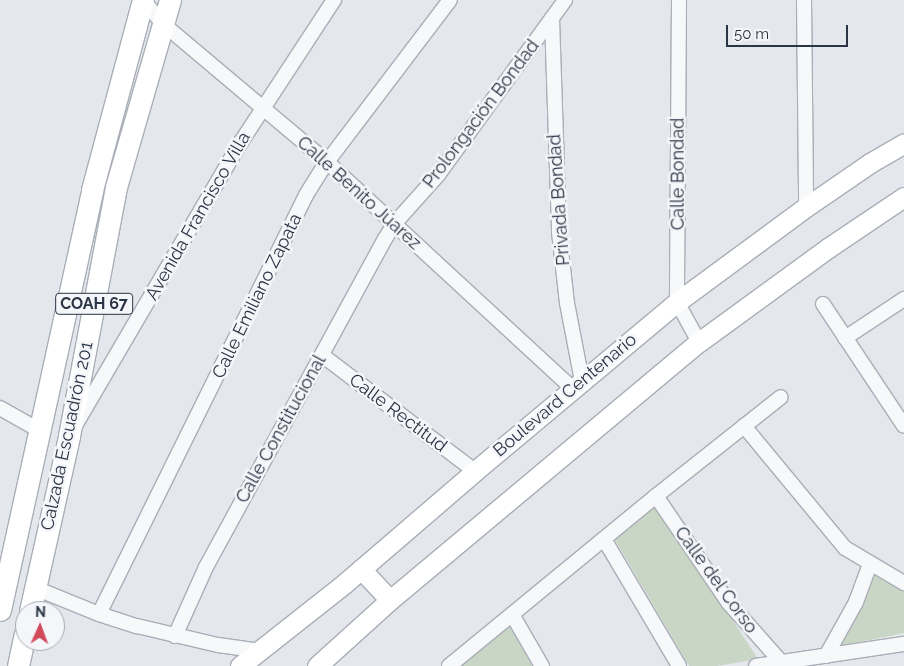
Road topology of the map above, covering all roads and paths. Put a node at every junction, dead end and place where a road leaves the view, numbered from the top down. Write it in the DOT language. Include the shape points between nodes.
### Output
graph roads {
  1 [pos="143,0"];
  2 [pos="170,0"];
  3 [pos="334,0"];
  4 [pos="450,0"];
  5 [pos="564,0"];
  6 [pos="679,0"];
  7 [pos="804,0"];
  8 [pos="552,18"];
  9 [pos="162,23"];
  10 [pos="263,107"];
  11 [pos="904,143"];
  12 [pos="327,162"];
  13 [pos="904,197"];
  14 [pos="806,207"];
  15 [pos="394,224"];
  16 [pos="904,299"];
  17 [pos="677,302"];
  18 [pos="823,304"];
  19 [pos="845,338"];
  20 [pos="699,342"];
  21 [pos="322,355"];
  22 [pos="578,385"];
  23 [pos="781,397"];
  24 [pos="0,408"];
  25 [pos="744,426"];
  26 [pos="904,426"];
  27 [pos="39,430"];
  28 [pos="69,436"];
  29 [pos="475,471"];
  30 [pos="656,496"];
  31 [pos="604,539"];
  32 [pos="870,564"];
  33 [pos="361,569"];
  34 [pos="904,583"];
  35 [pos="35,588"];
  36 [pos="390,600"];
  37 [pos="32,601"];
  38 [pos="0,610"];
  39 [pos="99,614"];
  40 [pos="513,616"];
  41 [pos="175,636"];
  42 [pos="904,644"];
  43 [pos="21,651"];
  44 [pos="261,651"];
  45 [pos="826,656"];
  46 [pos="781,662"];
  47 [pos="18,666"];
  48 [pos="240,666"];
  49 [pos="316,666"];
  50 [pos="449,666"];
  51 [pos="542,666"];
  52 [pos="679,666"];
  53 [pos="756,666"];
  1 -- 9 [label="street, Calle Benito Júarez"];
  1 -- 27 [label="main road, Calzada Escuadrón 201 / COAH 67" via="92,190"];
  2 -- 9 [label="main road, Calzada Escuadrón 201 / COAH 67"];
  3 -- 10 [label="street, Avenida Francisco Villa"];
  4 -- 12 [label="street, Calle Emiliano Zapata"];
  5 -- 8 [label="street, Prolongación Bondad"];
  6 -- 17 [label="street, Calle Bondad"];
  7 -- 14 [label="street"];
  8 -- 15 [label="street, Prolongación Bondad" via="438,176"];
  8 -- 22 [label="street, Privada Bondad" via="559,232"];
  9 -- 10 [label="street, Calle Benito Júarez"];
  9 -- 28 [label="main road, Calzada Escuadrón 201 / COAH 67" via="116,187"];
  10 -- 12 [label="street, Calle Benito Júarez"];
  10 -- 28 [label="street, Avenida Francisco Villa"];
  11 -- 14 [label="main road, Boulevard Centenario"];
  12 -- 15 [label="street, Calle Benito Júarez"];
  12 -- 39 [label="street, Calle Emiliano Zapata" via="306,194"];
  13 -- 20 [label="main road"];
  14 -- 17 [label="main road, Boulevard Centenario"];
  15 -- 21 [label="street, Calle Constitucional"];
  15 -- 22 [label="street, Calle Benito Júarez"];
  16 -- 19 [label="street"];
  17 -- 20 [label="street, Calle Bondad"];
  17 -- 22 [label="main road, Boulevard Centenario"];
  18 -- 19 [label="street"];
  19 -- 26 [label="street"];
  20 -- 36 [label="main road"];
  21 -- 29 [label="street, Calle Rectitud"];
  21 -- 41 [label="street, Calle Constitucional" via="206,567"];
  22 -- 29 [label="main road, Boulevard Centenario"];
  23 -- 25 [label="street"];
  24 -- 27 [label="street"];
  25 -- 30 [label="street"];
  25 -- 32 [label="street" via="838,541"];
  27 -- 38 [label="main road, Calzada Escuadrón 201 / COAH 67"];
  28 -- 35 [label="main road, Calzada Escuadrón 201 / COAH 67"];
  29 -- 33 [label="main road, Boulevard Centenario"];
  30 -- 31 [label="street"];
  30 -- 46 [label="street, Calle del Corso" via="728,602"];
  31 -- 40 [label="street"];
  31 -- 52 [label="street"];
  32 -- 34 [label="street"];
  32 -- 45 [label="street" via="856,602"];
  33 -- 36 [label="main road"];
  33 -- 44 [label="main road, Boulevard Centenario"];
  35 -- 37 [label="main road, Calzada Escuadrón 201 / COAH 67"];
  35 -- 39 [label="street"];
  36 -- 49 [label="main road"];
  39 -- 41 [label="street"];
  40 -- 50 [label="street"];
  40 -- 51 [label="street"];
  41 -- 44 [label="street"];
  42 -- 45 [label="street"];
  43 -- 47 [label="main road"];
  44 -- 48 [label="main road, Boulevard Centenario"];
  45 -- 46 [label="street"];
  46 -- 53 [label="street"];
}
